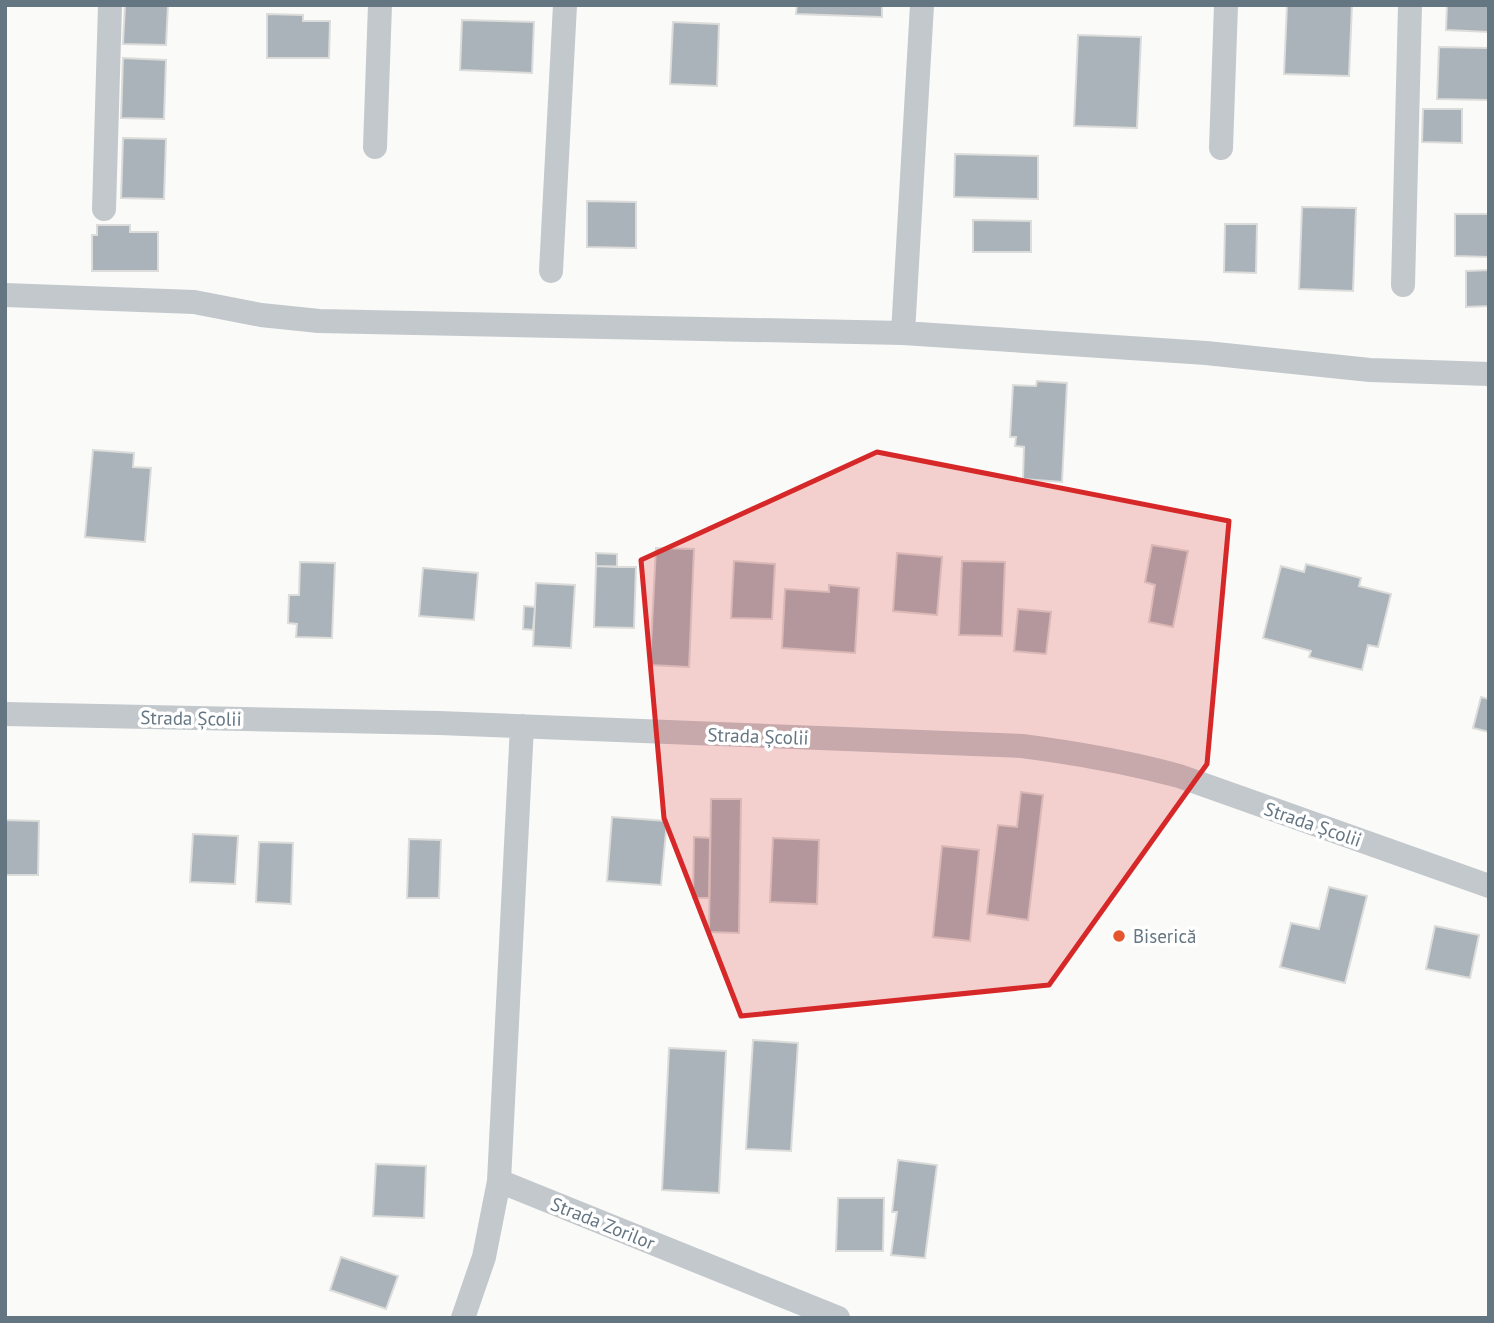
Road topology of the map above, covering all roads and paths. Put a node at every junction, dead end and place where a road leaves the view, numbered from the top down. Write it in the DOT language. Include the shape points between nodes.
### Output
graph roads {
  1 [pos="110,5"];
  2 [pos="380,5"];
  3 [pos="565,5"];
  4 [pos="922,5"];
  5 [pos="1226,5"];
  6 [pos="1410,5"];
  7 [pos="375,147"];
  8 [pos="1221,148"];
  9 [pos="104,209"];
  10 [pos="551,271"];
  11 [pos="1403,285"];
  12 [pos="5,295"];
  13 [pos="903,333"];
  14 [pos="1489,374"];
  15 [pos="5,715"];
  16 [pos="522,726"];
  17 [pos="1489,886"];
  18 [pos="499,1181"];
  19 [pos="463,1318"];
  20 [pos="838,1318"];
  1 -- 9 [label="street"];
  2 -- 7 [label="street"];
  3 -- 10 [label="street"];
  4 -- 13 [label="street"];
  5 -- 8 [label="street"];
  6 -- 11 [label="street"];
  12 -- 13 [label="street" via="194,302 319,321"];
  13 -- 14 [label="street" via="1206,353 1370,370"];
  15 -- 16 [label="street, Strada Școlii"];
  16 -- 17 [label="street, Strada Școlii" via="999,745 1081,754 1179,776"];
  16 -- 18 [label="street"];
  18 -- 19 [label="street" via="484,1257"];
  18 -- 20 [label="street, Strada Zorilor"];
}
